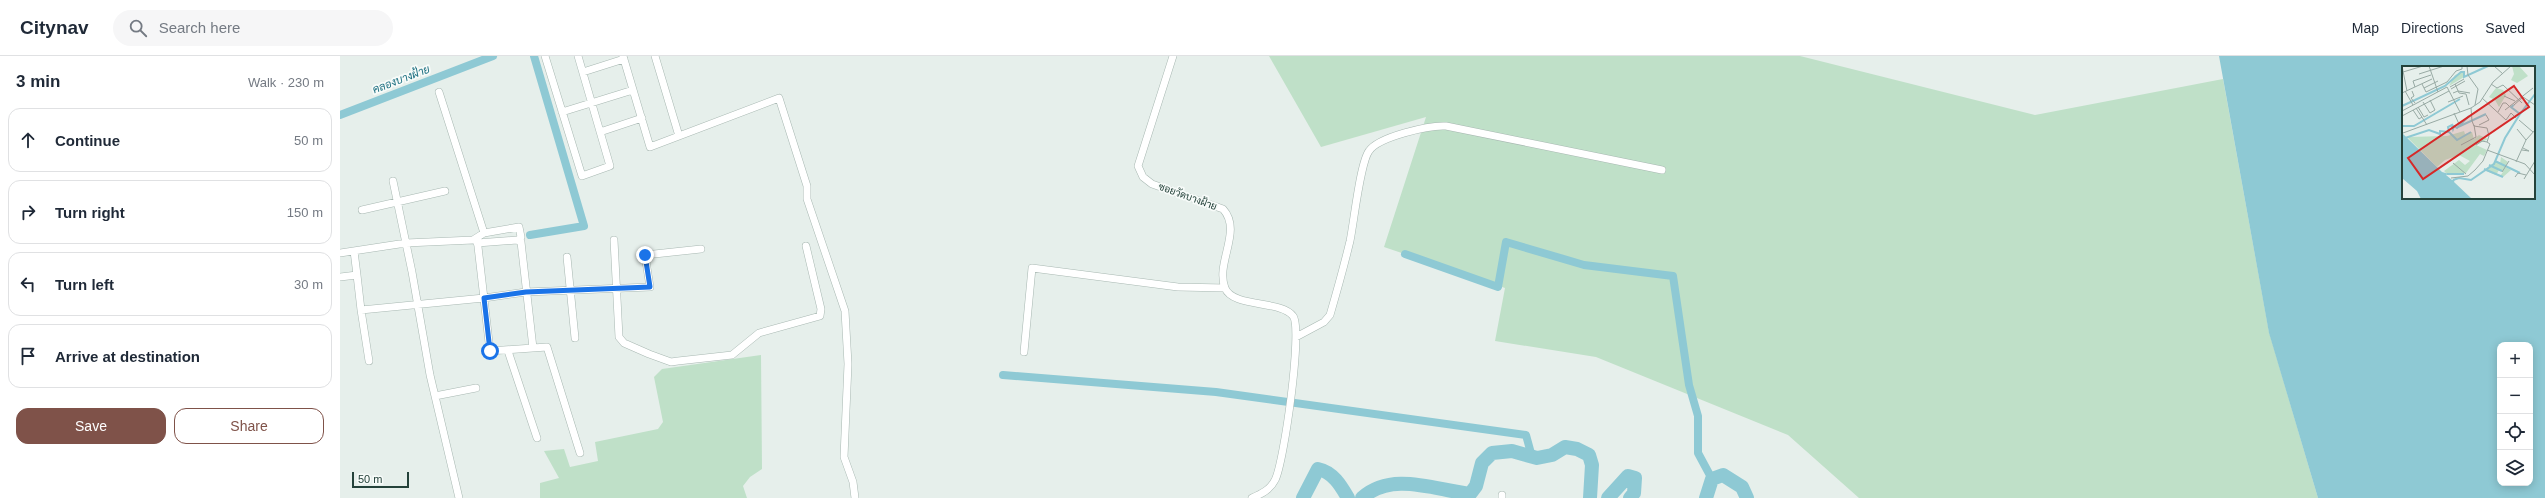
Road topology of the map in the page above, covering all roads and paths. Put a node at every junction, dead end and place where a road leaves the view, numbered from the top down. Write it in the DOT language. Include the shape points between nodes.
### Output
graph roads {
  1 [pos="544,56"];
  2 [pos="578,56"];
  3 [pos="655,56"];
  4 [pos="1173,56"];
  5 [pos="623,58"];
  6 [pos="583,72"];
  7 [pos="633,90"];
  8 [pos="439,92"];
  9 [pos="592,102"];
  10 [pos="562,112"];
  11 [pos="642,118"];
  12 [pos="600,132"];
  13 [pos="679,136"];
  14 [pos="1662,170"];
  15 [pos="393,181"];
  16 [pos="445,190"];
  17 [pos="397,201"];
  18 [pos="362,210"];
  19 [pos="484,232"];
  20 [pos="521,237"];
  21 [pos="477,240"];
  22 [pos="614,240"];
  23 [pos="406,243"];
  24 [pos="806,246"];
  25 [pos="701,249"];
  26 [pos="354,251"];
  27 [pos="340,253"];
  28 [pos="567,257"];
  29 [pos="356,275"];
  30 [pos="340,277"];
  31 [pos="1225,288"];
  32 [pos="571,290"];
  33 [pos="616,290"];
  34 [pos="526,292"];
  35 [pos="484,298"];
  36 [pos="417,303"];
  37 [pos="361,310"];
  38 [pos="1296,337"];
  39 [pos="575,338"];
  40 [pos="533,348"];
  41 [pos="508,351"];
  42 [pos="1024,352"];
  43 [pos="369,361"];
  44 [pos="476,388"];
  45 [pos="435,396"];
  46 [pos="537,438"];
  47 [pos="580,453"];
  48 [pos="459,498"];
  49 [pos="854,498"];
  50 [pos="1252,498"];
  1 -- 10 [label="street"];
  2 -- 6 [label="street"];
  3 -- 13 [label="street"];
  4 -- 31 [label="street, ซอยวัดบางฝ้าย" via="1138,166 1143,177 1152,184 1223,209 1229,215 1231,222 1223,277"];
  5 -- 6 [label="street"];
  5 -- 7 [label="street"];
  6 -- 9 [label="street"];
  7 -- 9 [label="street"];
  7 -- 11 [label="street"];
  8 -- 19 [label="street"];
  9 -- 10 [label="street"];
  9 -- 12 [label="street"];
  10 -- 12 [label="street" via="582,176 610,166"];
  11 -- 12 [label="street"];
  11 -- 13 [label="street" via="650,147"];
  13 -- 49 [label="street" via="779,98 807,186 807,199 845,311 848,364 844,457 853,482"];
  14 -- 38 [label="street" via="1446,126 1432,125 1375,144 1366,156 1350,241 1330,315 1324,322"];
  15 -- 17 [label="street"];
  16 -- 17 [label="street"];
  17 -- 18 [label="street"];
  17 -- 23 [label="street"];
  19 -- 20 [label="street" via="519,227"];
  19 -- 21 [label="street"];
  21 -- 23 [label="street"];
  21 -- 34 [label="street" via="520,241"];
  21 -- 35 [label="street"];
  22 -- 33 [label="street"];
  23 -- 26 [label="street"];
  23 -- 36 [label="street"];
  24 -- 33 [label="street" via="821,309 820,316 759,333 732,355 671,362 624,343 619,337"];
  25 -- 33 [label="street" via="645,255 650,287"];
  26 -- 27 [label="street"];
  26 -- 29 [label="street"];
  28 -- 32 [label="street"];
  29 -- 30 [label="street"];
  29 -- 37 [label="street"];
  31 -- 38 [label="street" via="1233,297 1288,312 1296,321"];
  31 -- 42 [label="street" via="1178,287 1032,268"];
  32 -- 33 [label="street"];
  32 -- 34 [label="street"];
  32 -- 39 [label="street"];
  34 -- 35 [label="street"];
  34 -- 40 [label="street"];
  35 -- 36 [label="street"];
  35 -- 41 [label="street" via="490,351"];
  36 -- 37 [label="street"];
  36 -- 45 [label="street"];
  37 -- 43 [label="street"];
  38 -- 50 [label="street" via="1290,408 1278,473 1270,487"];
  40 -- 41 [label="street"];
  40 -- 47 [label="street" via="547,347"];
  41 -- 46 [label="street"];
  44 -- 45 [label="street"];
  45 -- 48 [label="street"];
}
